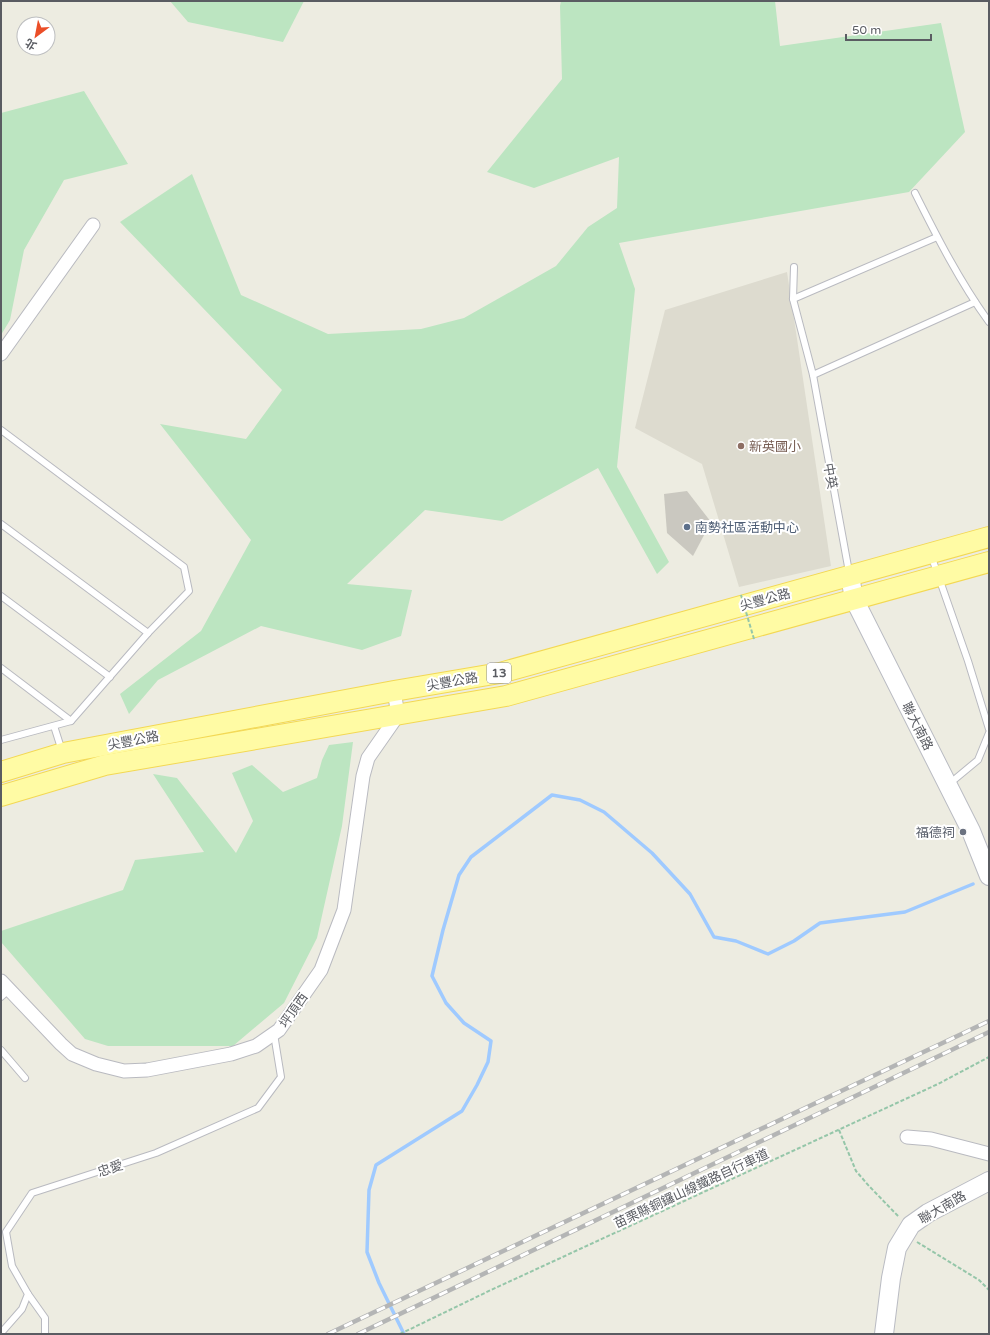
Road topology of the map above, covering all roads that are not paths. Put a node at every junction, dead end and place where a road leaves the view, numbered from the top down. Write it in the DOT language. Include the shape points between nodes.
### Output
graph roads {
  1 [pos="915,193"];
  2 [pos="93,225"];
  3 [pos="938,237"];
  4 [pos="794,267"];
  5 [pos="793,299"];
  6 [pos="975,302"];
  7 [pos="989,322"];
  8 [pos="1,354"];
  9 [pos="812,375"];
  10 [pos="1,430"];
  11 [pos="1,524"];
  12 [pos="989,538"];
  13 [pos="930,554"];
  14 [pos="989,562"];
  15 [pos="850,576"];
  16 [pos="939,576"];
  17 [pos="1,596"];
  18 [pos="854,599"];
  19 [pos="753,615"];
  20 [pos="148,633"];
  21 [pos="1,668"];
  22 [pos="110,677"];
  23 [pos="394,691"];
  24 [pos="398,715"];
  25 [pos="71,721"];
  26 [pos="54,726"];
  27 [pos="989,729"];
  28 [pos="989,733"];
  29 [pos="1,740"];
  30 [pos="63,753"];
  31 [pos="1,772"];
  32 [pos="948,784"];
  33 [pos="1,796"];
  34 [pos="989,876"];
  35 [pos="4,989"];
  36 [pos="274,1034"];
  37 [pos="1,1050"];
  38 [pos="25,1078"];
  39 [pos="907,1137"];
  40 [pos="989,1154"];
  41 [pos="989,1181"];
  42 [pos="28,1294"];
  43 [pos="1,1333"];
  44 [pos="45,1334"];
  45 [pos="884,1334"];
  1 -- 3 [label="lane"];
  2 -- 8 [label="street"];
  3 -- 5 [label="lane"];
  3 -- 6 [label="lane"];
  4 -- 5 [label="lane, 中英"];
  5 -- 9 [label="lane, 中英"];
  6 -- 7 [label="lane"];
  6 -- 9 [label="lane"];
  9 -- 15 [label="lane, 中英"];
  10 -- 20 [label="lane" via="184,566 189,591"];
  11 -- 20 [label="lane"];
  12 -- 13 [label="main road, 尖豐公路 / 13"];
  13 -- 15 [label="main road, 尖豐公路 / 13"];
  13 -- 16 [label="lane"];
  14 -- 16 [label="main road, 尖豐公路 / 13"];
  15 -- 18 [label="street, 聯大南路"];
  15 -- 19 [label="main road, 尖豐公路 / 13"];
  16 -- 18 [label="main road, 尖豐公路 / 13"];
  16 -- 27 [label="lane"];
  17 -- 22 [label="lane"];
  18 -- 19 [label="main road, 尖豐公路 / 13"];
  18 -- 32 [label="street, 聯大南路"];
  19 -- 23 [label="main road, 尖豐公路 / 13" via="500,673"];
  19 -- 24 [label="main road, 尖豐公路 / 13" via="506,696"];
  20 -- 22 [label="lane"];
  21 -- 25 [label="lane"];
  22 -- 25 [label="lane"];
  23 -- 24 [label="street"];
  23 -- 30 [label="main road, 尖豐公路 / 13"];
  24 -- 33 [label="main road, 尖豐公路 / 13" via="105,765"];
  24 -- 36 [label="street, 坪頂西" via="368,758 363,776 344,910 321,970"];
  25 -- 26 [label="lane"];
  26 -- 29 [label="lane"];
  26 -- 30 [label="lane"];
  28 -- 32 [label="lane" via="978,760"];
  30 -- 31 [label="main road, 尖豐公路 / 13"];
  32 -- 34 [label="street, 聯大南路"];
  35 -- 36 [label="street, 坪頂西" via="72,1054 96,1064 124,1071 147,1070 231,1054 256,1046"];
  36 -- 42 [label="lane, 忠愛" via="281,1078 258,1108 156,1153 32,1193 6,1232 12,1266"];
  37 -- 38 [label="lane"];
  39 -- 40 [label="street" via="931,1139"];
  41 -- 45 [label="street, 聯大南路" via="928,1213 911,1225 898,1248 891,1278"];
  42 -- 43 [label="lane" via="22,1308"];
  42 -- 44 [label="lane, 忠愛" via="45,1318"];
}
